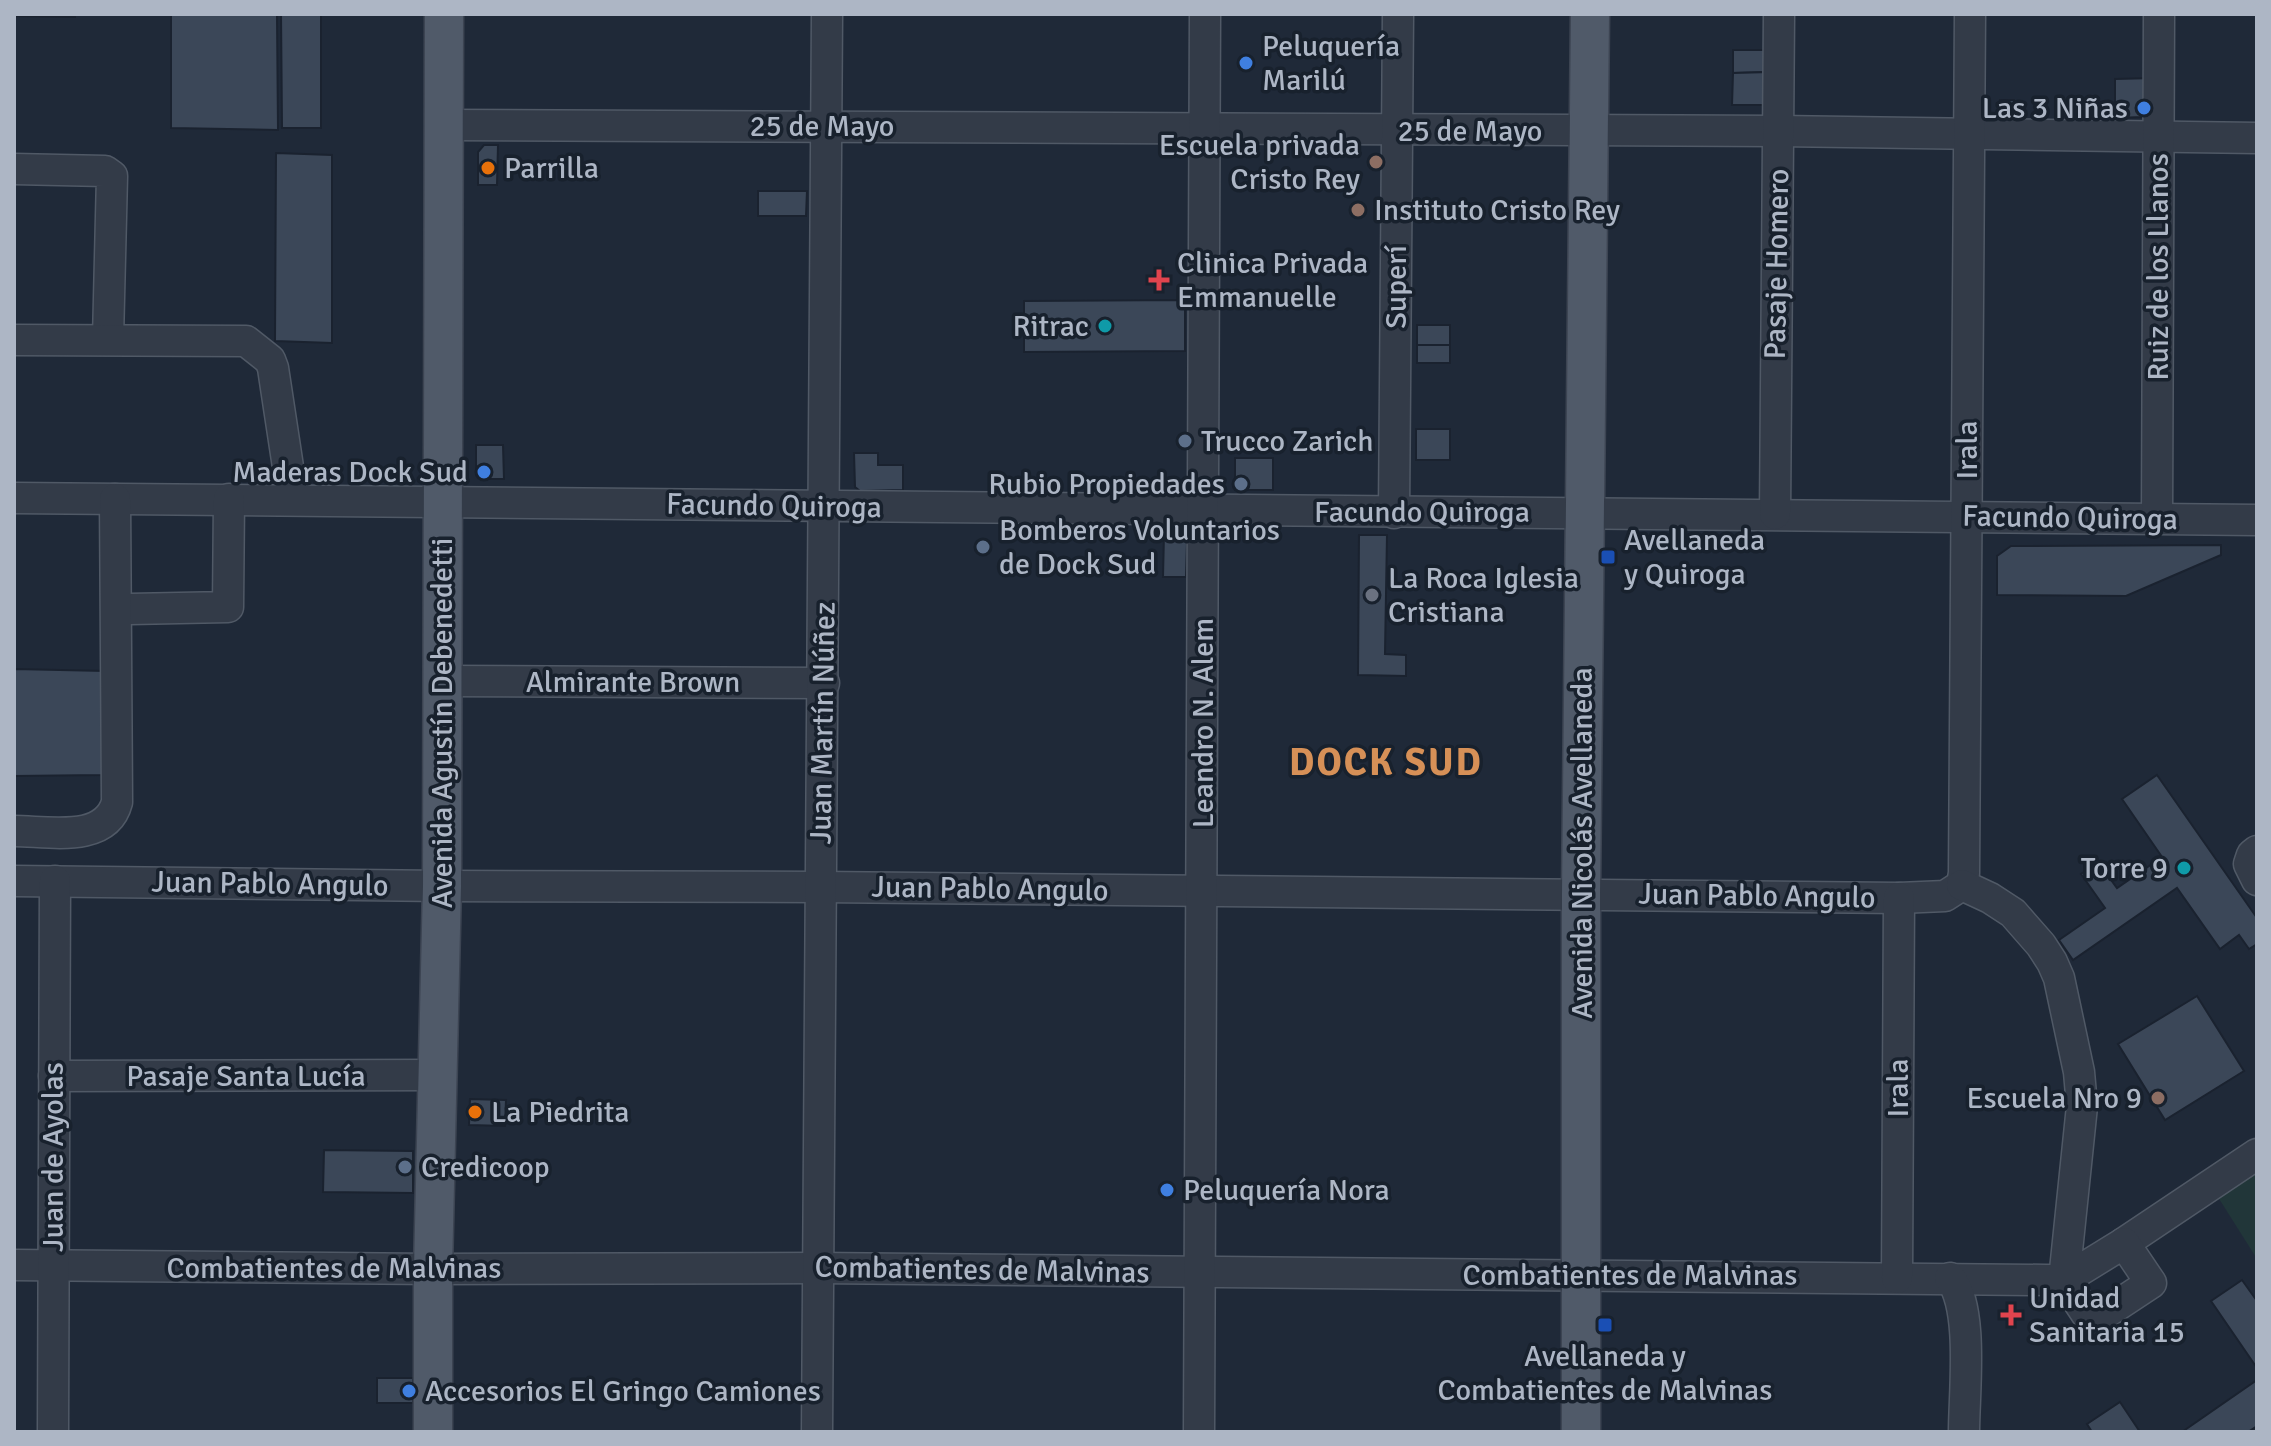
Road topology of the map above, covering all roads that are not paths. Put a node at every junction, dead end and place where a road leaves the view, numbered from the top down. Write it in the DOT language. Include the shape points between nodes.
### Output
graph roads {
  1 [pos="444,14"];
  2 [pos="827,14"];
  3 [pos="1205,14"];
  4 [pos="1398,14"];
  5 [pos="1590,14"];
  6 [pos="1779,14"];
  7 [pos="1970,14"];
  8 [pos="2159,14"];
  9 [pos="443,125"];
  10 [pos="827,125"];
  11 [pos="1204,129"];
  12 [pos="1397,131"];
  13 [pos="1779,131"];
  14 [pos="1589,132"];
  15 [pos="1969,133"];
  16 [pos="2159,136"];
  17 [pos="2257,138"];
  18 [pos="14,169"];
  19 [pos="108,339"];
  20 [pos="14,340"];
  21 [pos="14,498"];
  22 [pos="115,499"];
  23 [pos="229,499"];
  24 [pos="293,500"];
  25 [pos="442,502"];
  26 [pos="825,507"];
  27 [pos="1204,511"];
  28 [pos="1394,513"];
  29 [pos="1584,513"];
  30 [pos="1775,514"];
  31 [pos="1966,517"];
  32 [pos="2157,519"];
  33 [pos="2257,520"];
  34 [pos="130,609"];
  35 [pos="442,681"];
  36 [pos="824,683"];
  37 [pos="14,831"];
  38 [pos="2257,851"];
  39 [pos="2257,880"];
  40 [pos="14,881"];
  41 [pos="55,881"];
  42 [pos="1962,885"];
  43 [pos="442,886"];
  44 [pos="821,887"];
  45 [pos="1201,892"];
  46 [pos="1581,894"];
  47 [pos="1899,898"];
  48 [pos="438,1075"];
  49 [pos="54,1076"];
  50 [pos="2257,1154"];
  51 [pos="2124,1243"];
  52 [pos="14,1265"];
  53 [pos="53,1266"];
  54 [pos="818,1268"];
  55 [pos="433,1269"];
  56 [pos="1199,1272"];
  57 [pos="1582,1275"];
  58 [pos="1897,1278"];
  59 [pos="1950,1278"];
  60 [pos="2064,1280"];
  61 [pos="53,1432"];
  62 [pos="433,1432"];
  63 [pos="817,1432"];
  64 [pos="1199,1432"];
  65 [pos="1581,1432"];
  66 [pos="1964,1432"];
  1 -- 9 [label="main road, Avenida Agustín Debenedetti"];
  2 -- 10 [label="street, Juan Martín Núñez"];
  3 -- 11 [label="street, Leandro N. Alem"];
  4 -- 12 [label="street, Superí"];
  5 -- 14 [label="main road, Avenida Nicolás Avellaneda"];
  6 -- 13 [label="street, Pasaje Homero"];
  7 -- 15 [label="street, Irala"];
  8 -- 16 [label="street, Ruiz de los Llanos"];
  9 -- 10 [label="street, 25 de Mayo"];
  9 -- 25 [label="main road, Avenida Agustín Debenedetti"];
  10 -- 11 [label="street, 25 de Mayo"];
  10 -- 26 [label="street, Juan Martín Núñez"];
  11 -- 12 [label="street, 25 de Mayo"];
  11 -- 27 [label="street, Leandro N. Alem"];
  12 -- 14 [label="street, 25 de Mayo"];
  12 -- 28 [label="street, Superí"];
  13 -- 14 [label="street, 25 de Mayo"];
  13 -- 15 [label="street, 25 de Mayo"];
  13 -- 30 [label="street, Pasaje Homero"];
  14 -- 29 [label="main road, Avenida Nicolás Avellaneda"];
  15 -- 16 [label="street, 25 de Mayo"];
  15 -- 31 [label="street, Irala"];
  16 -- 17 [label="street, 25 de Mayo"];
  16 -- 32 [label="street, Ruiz de los Llanos"];
  18 -- 19 [label="street" via="105,171 112,176"];
  19 -- 20 [label="street"];
  19 -- 24 [label="street" via="246,341 257,347 273,368"];
  21 -- 22 [label="street, Facundo Quiroga"];
  22 -- 23 [label="street, Facundo Quiroga"];
  22 -- 37 [label="street" via="114,815 81,832"];
  23 -- 24 [label="street, Facundo Quiroga"];
  23 -- 34 [label="street" via="228,607"];
  24 -- 25 [label="street, Facundo Quiroga"];
  25 -- 26 [label="street, Facundo Quiroga"];
  25 -- 35 [label="main road, Avenida Agustín Debenedetti"];
  26 -- 27 [label="street, Facundo Quiroga"];
  26 -- 36 [label="street, Juan Martín Núñez"];
  27 -- 28 [label="street, Facundo Quiroga"];
  27 -- 45 [label="street, Leandro N. Alem"];
  28 -- 29 [label="street, Facundo Quiroga"];
  29 -- 30 [label="street, Facundo Quiroga"];
  29 -- 46 [label="main road, Avenida Nicolás Avellaneda"];
  30 -- 31 [label="street, Facundo Quiroga"];
  31 -- 32 [label="street, Facundo Quiroga"];
  31 -- 42 [label="street, Irala"];
  32 -- 33 [label="street, Facundo Quiroga"];
  35 -- 36 [label="street, Almirante Brown"];
  35 -- 43 [label="main road, Avenida Agustín Debenedetti"];
  36 -- 44 [label="street, Juan Martín Núñez"];
  38 -- 39 [label="street" via="2249,864"];
  40 -- 41 [label="street, Juan Pablo Angulo"];
  41 -- 43 [label="street, Juan Pablo Angulo"];
  41 -- 49 [label="street, Juan de Ayolas"];
  42 -- 47 [label="street, Juan Pablo Angulo" via="1945,896"];
  42 -- 60 [label="street" via="2013,913 2041,945 2059,978 2082,1106"];
  43 -- 44 [label="street, Juan Pablo Angulo"];
  43 -- 48 [label="main road, Avenida Agustín Debenedetti"];
  44 -- 45 [label="street, Juan Pablo Angulo"];
  44 -- 54 [label="street, Juan Martín Núñez"];
  45 -- 46 [label="street, Juan Pablo Angulo"];
  45 -- 56 [label="street, Leandro N. Alem"];
  46 -- 47 [label="street, Juan Pablo Angulo"];
  46 -- 57 [label="main road, Avenida Nicolás Avellaneda"];
  47 -- 58 [label="street, Irala"];
  48 -- 49 [label="street, Pasaje Santa Lucía"];
  48 -- 55 [label="main road, Avenida Agustín Debenedetti"];
  49 -- 53 [label="street, Juan de Ayolas"];
  50 -- 51 [label="street"];
  51 -- 60 [label="street"];
  51 -- 60 [label="street" via="2151,1283 2092,1322"];
  52 -- 53 [label="street, Combatientes de Malvinas"];
  53 -- 55 [label="street, Combatientes de Malvinas"];
  53 -- 61 [label="street, Juan de Ayolas"];
  54 -- 55 [label="street, Combatientes de Malvinas"];
  54 -- 56 [label="street, Combatientes de Malvinas"];
  54 -- 63 [label="street, Juan Martín Núñez"];
  55 -- 62 [label="main road, Avenida Agustín Debenedetti"];
  56 -- 57 [label="street, Combatientes de Malvinas"];
  56 -- 64 [label="street, Leandro N. Alem"];
  57 -- 58 [label="street, Combatientes de Malvinas"];
  57 -- 65 [label="main road, Avenida Nicolás Avellaneda"];
  58 -- 59 [label="street, Combatientes de Malvinas"];
  59 -- 60 [label="street, Combatientes de Malvinas"];
  59 -- 66 [label="street" via="1963,1307"];
}
